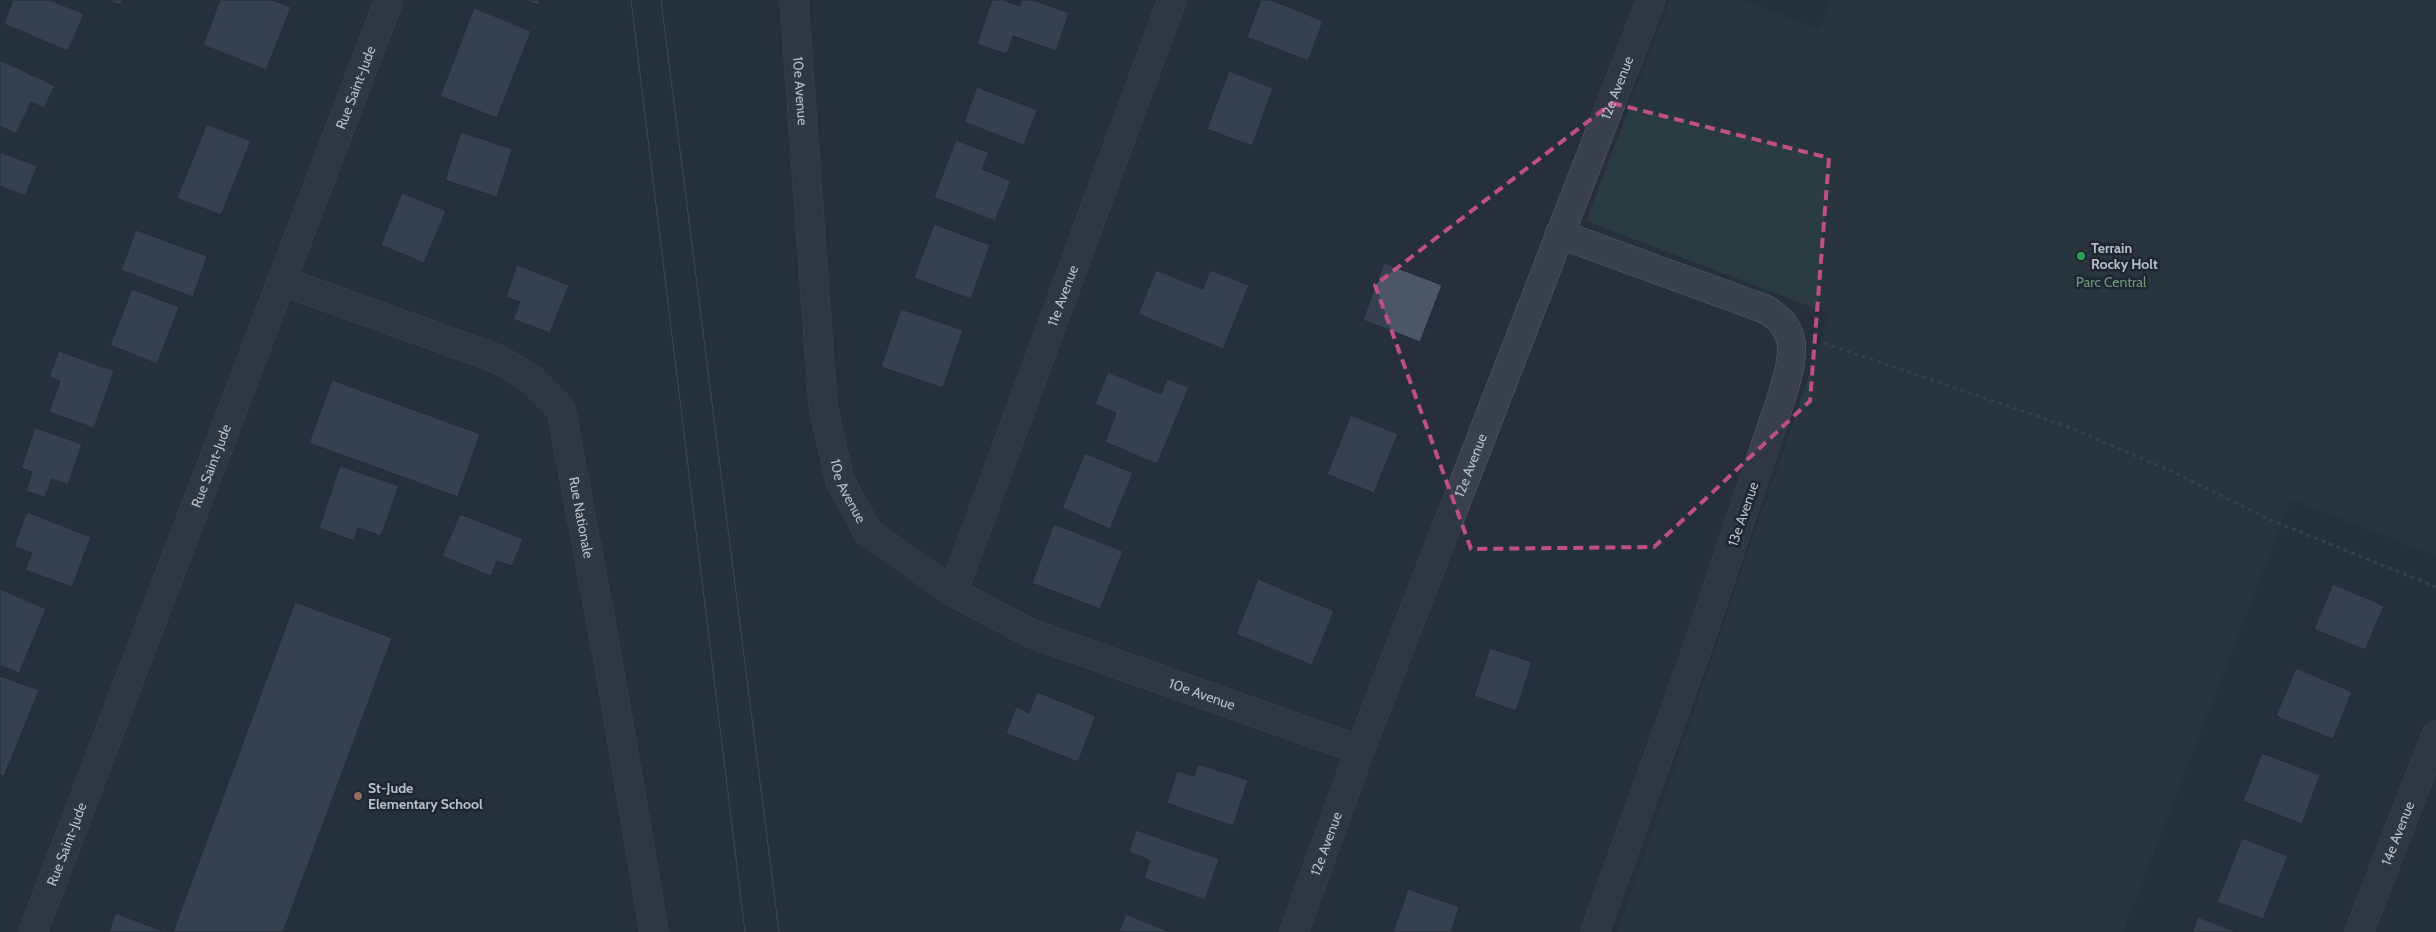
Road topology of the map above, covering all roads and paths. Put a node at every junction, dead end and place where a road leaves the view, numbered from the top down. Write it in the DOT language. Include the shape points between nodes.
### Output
graph roads {
  1 [pos="389,0"];
  2 [pos="794,0"];
  3 [pos="1172,0"];
  4 [pos="1651,0"];
  5 [pos="1559,234"];
  6 [pos="282,281"];
  7 [pos="1818,341"];
  8 [pos="2436,586"];
  9 [pos="953,592"];
  10 [pos="2436,735"];
  11 [pos="1360,750"];
  12 [pos="33,932"];
  13 [pos="654,932"];
  14 [pos="1294,932"];
  15 [pos="1595,932"];
  16 [pos="2359,932"];
  1 -- 6 [label="street, Rue Saint-Jude"];
  2 -- 9 [label="street, 10e Avenue" via="822,406 840,482 868,532"];
  3 -- 9 [label="street, 11e Avenue"];
  4 -- 5 [label="street, 12e Avenue"];
  5 -- 11 [label="street, 12e Avenue"];
  5 -- 15 [label="street, 13e Avenue" via="1765,309 1784,322 1790,334 1791,350 1776,415 1697,649"];
  6 -- 12 [label="street, Rue Saint-Jude"];
  6 -- 13 [label="street, Rue Nationale" via="498,359 531,379 561,409"];
  7 -- 8 [label="path" via="2074,429 2172,471 2273,521"];
  9 -- 11 [label="street, 10e Avenue" via="1030,633"];
  10 -- 16 [label="street, 14e Avenue"];
  11 -- 14 [label="street, 12e Avenue"];
}
